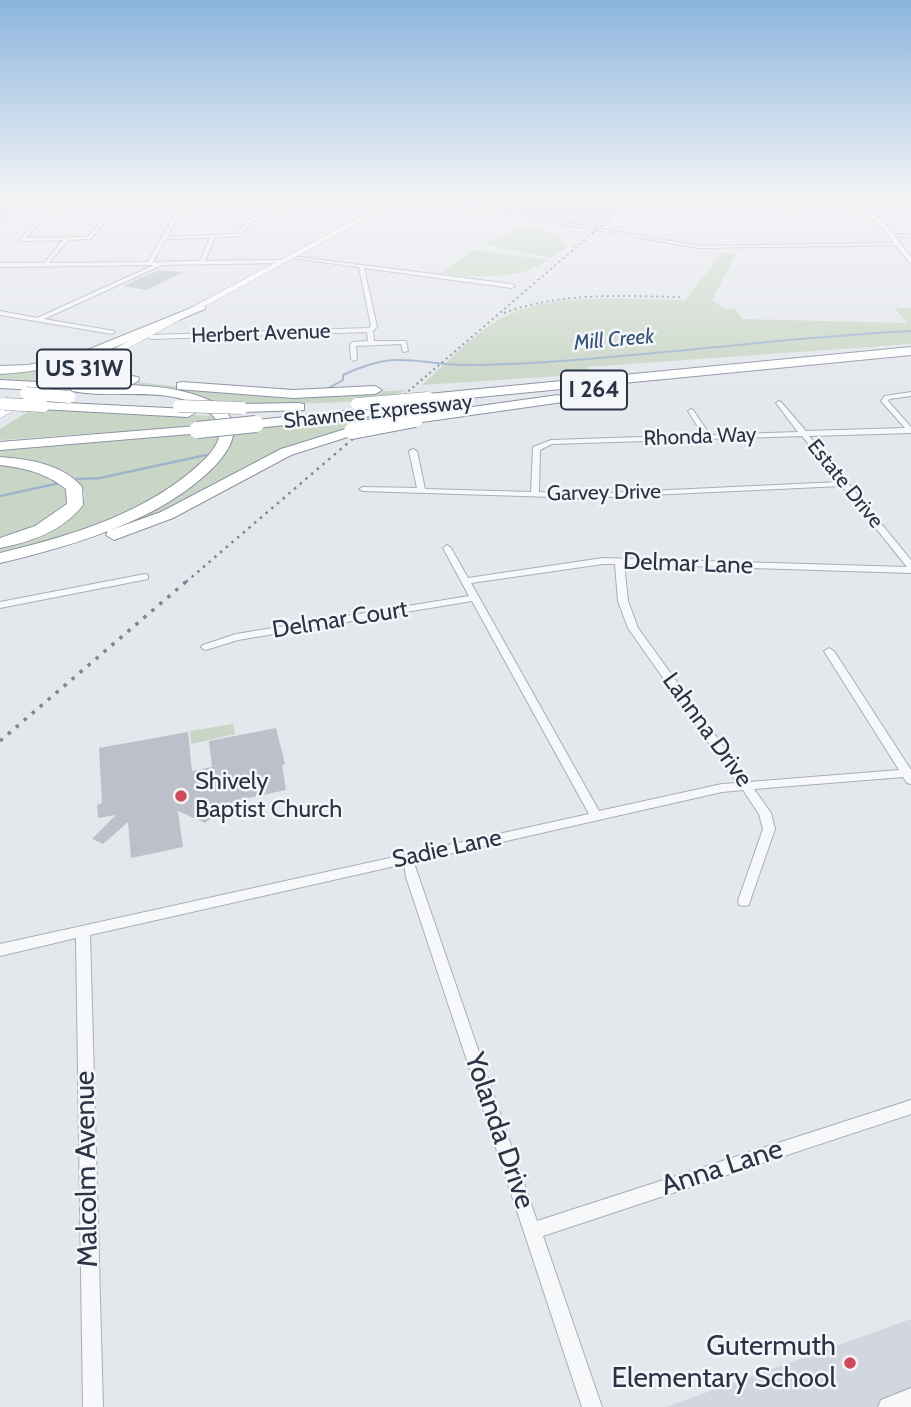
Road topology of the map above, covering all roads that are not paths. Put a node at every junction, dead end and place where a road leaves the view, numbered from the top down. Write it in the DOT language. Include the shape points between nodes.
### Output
graph roads {
  1 [pos="48,262"];
  2 [pos="202,262"];
  3 [pos="212,262"];
  4 [pos="282,262"];
  5 [pos="320,262"];
  6 [pos="150,263"];
  7 [pos="0,265"];
  8 [pos="45,265"];
  9 [pos="361,265"];
  10 [pos="512,286"];
  11 [pos="201,307"];
  12 [pos="0,313"];
  13 [pos="39,319"];
  14 [pos="168,324"];
  15 [pos="371,329"];
  16 [pos="112,332"];
  17 [pos="151,337"];
  18 [pos="371,343"];
  19 [pos="405,351"];
  20 [pos="911,351"];
  21 [pos="911,358"];
  22 [pos="354,359"];
  23 [pos="96,369"];
  24 [pos="722,369"];
  25 [pos="0,370"];
  26 [pos="755,374"];
  27 [pos="0,384"];
  28 [pos="31,390"];
  29 [pos="73,392"];
  30 [pos="911,394"];
  31 [pos="430,402"];
  32 [pos="1,403"];
  33 [pos="779,403"];
  34 [pos="362,408"];
  35 [pos="184,410"];
  36 [pos="691,411"];
  37 [pos="250,415"];
  38 [pos="0,424"];
  39 [pos="911,430"];
  40 [pos="805,435"];
  41 [pos="707,436"];
  42 [pos="0,446"];
  43 [pos="413,451"];
  44 [pos="0,461"];
  45 [pos="845,484"];
  46 [pos="363,489"];
  47 [pos="422,491"];
  48 [pos="535,495"];
  49 [pos="0,543"];
  50 [pos="447,548"];
  51 [pos="0,560"];
  52 [pos="619,562"];
  53 [pos="911,568"];
  54 [pos="145,577"];
  55 [pos="466,581"];
  56 [pos="475,598"];
  57 [pos="0,605"];
  58 [pos="206,647"];
  59 [pos="828,651"];
  60 [pos="909,777"];
  61 [pos="748,786"];
  62 [pos="596,816"];
  63 [pos="414,856"];
  64 [pos="744,901"];
  65 [pos="83,931"];
  66 [pos="0,950"];
  67 [pos="911,1107"];
  68 [pos="533,1231"];
  69 [pos="911,1398"];
  70 [pos="93,1407"];
  71 [pos="592,1407"];
  72 [pos="888,1407"];
  1 -- 8 [label="street"];
  2 -- 3 [label="street"];
  2 -- 6 [label="street"];
  4 -- 11 [label="main road, US 31W"];
  5 -- 9 [label="street"];
  6 -- 8 [label="street"];
  6 -- 13 [label="street" via="160,264"];
  7 -- 8 [label="street"];
  9 -- 10 [label="street"];
  9 -- 15 [label="street"];
  11 -- 14 [label="main road, US 31W"];
  11 -- 25 [label="highway" via="74,361 40,369"];
  12 -- 13 [label="street"];
  13 -- 16 [label="street"];
  14 -- 17 [label="main road, US 31W"];
  14 -- 32 [label="main road, US 31W"];
  15 -- 17 [label="street, Herbert Avenue"];
  15 -- 18 [label="street"];
  17 -- 23 [label="main road, US 31W"];
  18 -- 19 [label="street" via="404,342"];
  18 -- 22 [label="street" via="353,344"];
  20 -- 24 [label="highway, I 264"];
  21 -- 26 [label="highway, I 264"];
  23 -- 24 [label="highway" via="114,377 293,394"];
  23 -- 38 [label="main road, US 31W"];
  24 -- 31 [label="highway, I 264"];
  26 -- 31 [label="highway, Shawnee Expressway / I 264"];
  26 -- 51 [label="highway, bridge" via="352,431 261,464 141,526 58,551"];
  27 -- 28 [label="highway"];
  28 -- 29 [label="highway, bridge"];
  28 -- 32 [label="highway"];
  29 -- 35 [label="highway"];
  29 -- 51 [label="highway" via="160,392 196,400 222,416 228,434 206,466 158,500 83,534"];
  30 -- 39 [label="street" via="885,398 884,403"];
  31 -- 34 [label="highway, Shawnee Expressway / I 264"];
  32 -- 35 [label="highway, bridge"];
  33 -- 40 [label="street, Estate Drive"];
  34 -- 37 [label="highway, Shawnee Expressway / I 264"];
  34 -- 37 [label="highway, I 264" via="326,406"];
  35 -- 37 [label="highway, bridge"];
  36 -- 41 [label="street"];
  37 -- 42 [label="highway, Shawnee Expressway / I 264, bridge" via="197,430"];
  39 -- 40 [label="street, Rhonda Way"];
  40 -- 41 [label="street, Rhonda Way"];
  40 -- 45 [label="street, Estate Drive"];
  41 -- 48 [label="street, Rhonda Way" via="544,443 534,456"];
  43 -- 47 [label="street"];
  44 -- 49 [label="highway" via="62,476 74,486 75,505 50,526"];
  45 -- 48 [label="street, Garvey Drive"];
  45 -- 53 [label="street, Estate Drive"];
  46 -- 47 [label="street, Garvey Drive"];
  47 -- 48 [label="street, Garvey Drive"];
  50 -- 55 [label="street"];
  52 -- 53 [label="street, Delmar Lane"];
  52 -- 55 [label="street, Delmar Lane" via="573,564"];
  52 -- 61 [label="street, Lahnna Drive" via="633,628"];
  54 -- 57 [label="street"];
  55 -- 56 [label="street"];
  56 -- 58 [label="street, Delmar Court" via="236,636"];
  56 -- 62 [label="street"];
  59 -- 60 [label="street"];
  60 -- 61 [label="street, Sadie Lane"];
  61 -- 62 [label="street, Sadie Lane"];
  61 -- 64 [label="street, Lahnna Drive" via="769,829"];
  62 -- 63 [label="street, Sadie Lane"];
  63 -- 65 [label="street, Sadie Lane"];
  63 -- 68 [label="street, Yolanda Drive" via="409,866 412,877"];
  65 -- 66 [label="street, Sadie Lane"];
  65 -- 70 [label="street, Malcolm Avenue"];
  67 -- 68 [label="street, Anna Lane"];
  68 -- 71 [label="street, Yolanda Drive"];
  69 -- 72 [label="street"];
}
